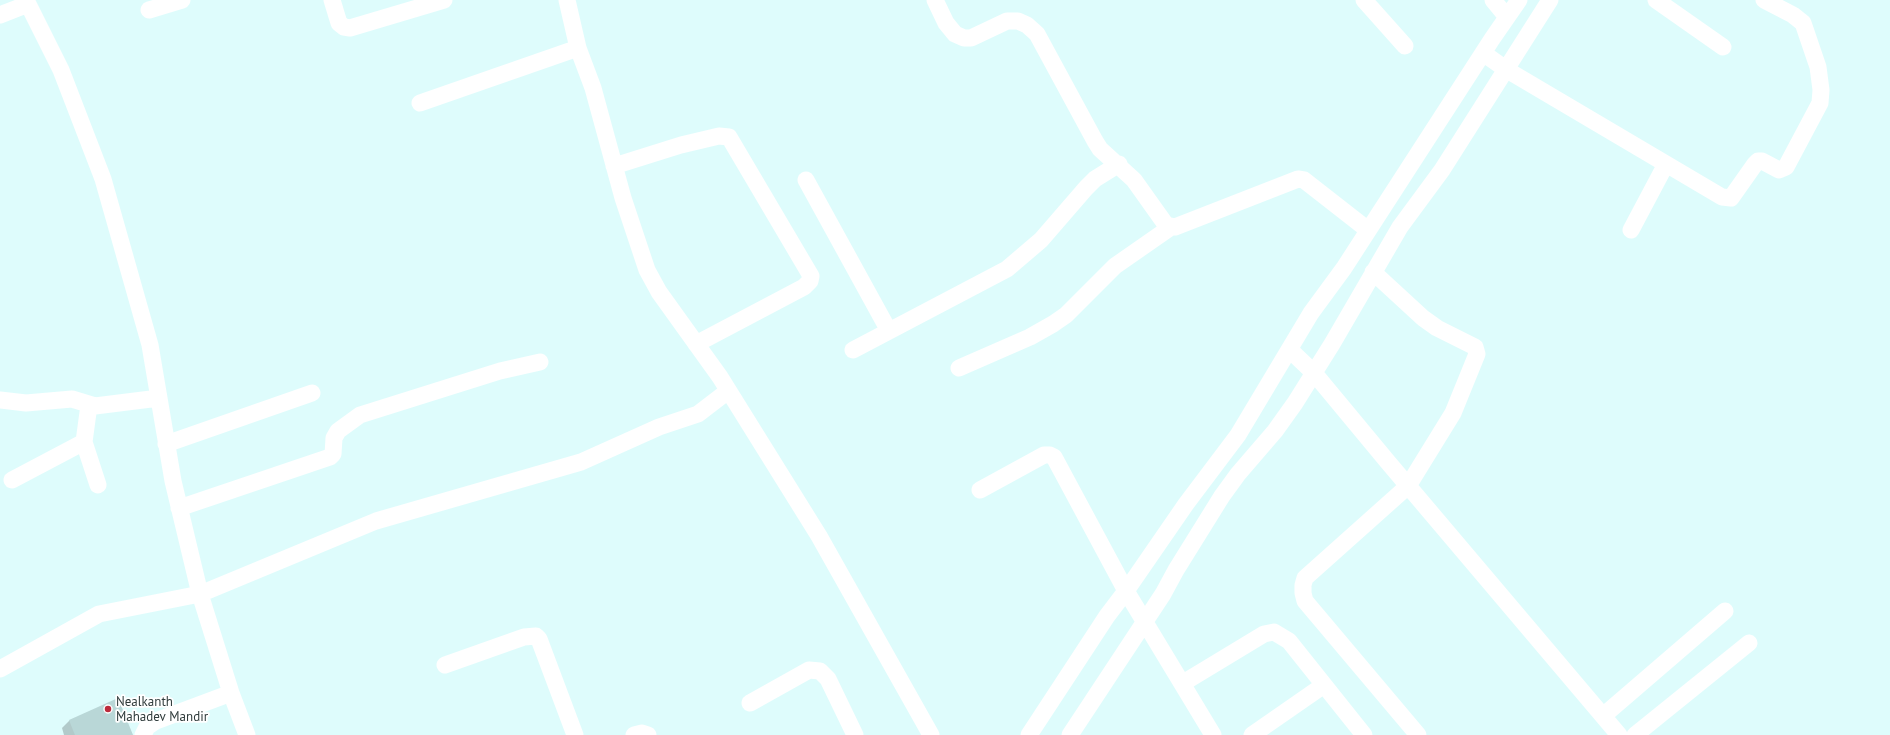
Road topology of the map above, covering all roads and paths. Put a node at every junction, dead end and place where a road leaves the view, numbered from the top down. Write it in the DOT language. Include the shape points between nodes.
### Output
graph roads {
  1 [pos="182,0"];
  2 [pos="332,0"];
  3 [pos="444,0"];
  4 [pos="567,0"];
  5 [pos="935,0"];
  6 [pos="1364,0"];
  7 [pos="1493,0"];
  8 [pos="1519,0"];
  9 [pos="1550,0"];
  10 [pos="1656,0"];
  11 [pos="1764,0"];
  12 [pos="27,2"];
  13 [pos="149,10"];
  14 [pos="0,15"];
  15 [pos="1507,17"];
  16 [pos="1405,46"];
  17 [pos="1723,47"];
  18 [pos="578,48"];
  19 [pos="1496,62"];
  20 [pos="420,103"];
  21 [pos="1119,164"];
  22 [pos="1666,164"];
  23 [pos="614,166"];
  24 [pos="806,180"];
  25 [pos="1171,227"];
  26 [pos="1368,230"];
  27 [pos="1631,230"];
  28 [pos="1373,272"];
  29 [pos="889,331"];
  30 [pos="696,344"];
  31 [pos="853,350"];
  32 [pos="1303,361"];
  33 [pos="540,362"];
  34 [pos="959,368"];
  35 [pos="728,391"];
  36 [pos="312,393"];
  37 [pos="159,398"];
  38 [pos="0,400"];
  39 [pos="89,405"];
  40 [pos="84,442"];
  41 [pos="166,444"];
  42 [pos="12,480"];
  43 [pos="98,485"];
  44 [pos="1408,486"];
  45 [pos="980,490"];
  46 [pos="179,508"];
  47 [pos="200,594"];
  48 [pos="1136,607"];
  49 [pos="1725,611"];
  50 [pos="1749,643"];
  51 [pos="445,665"];
  52 [pos="0,669"];
  53 [pos="1182,683"];
  54 [pos="1324,685"];
  55 [pos="231,693"];
  56 [pos="750,703"];
  57 [pos="1603,716"];
  58 [pos="1613,733"];
  59 [pos="143,735"];
  60 [pos="247,735"];
  61 [pos="575,735"];
  62 [pos="634,735"];
  63 [pos="648,735"];
  64 [pos="855,735"];
  65 [pos="931,735"];
  66 [pos="1029,735"];
  67 [pos="1070,735"];
  68 [pos="1213,735"];
  69 [pos="1252,735"];
  70 [pos="1364,735"];
  71 [pos="1418,735"];
  72 [pos="1635,735"];
  1 -- 13 [label="street"];
  2 -- 3 [label="street" via="339,23 350,28"];
  4 -- 18 [label="street"];
  5 -- 21 [label="street" via="946,23 955,34 964,38 971,38 1007,21 1027,24 1036,34 1100,149"];
  6 -- 16 [label="street"];
  7 -- 15 [label="street"];
  8 -- 15 [label="street"];
  9 -- 19 [label="street"];
  10 -- 17 [label="street"];
  11 -- 22 [label="street" via="1803,23 1818,67 1821,90 1818,110 1786,168 1779,170 1758,161 1734,196 1727,198"];
  12 -- 14 [label="street"];
  12 -- 37 [label="street" via="60,70 103,180 150,345"];
  15 -- 19 [label="street"];
  18 -- 20 [label="street"];
  18 -- 23 [label="street" via="593,88"];
  19 -- 22 [label="street"];
  19 -- 26 [label="street"];
  19 -- 28 [label="street" via="1442,170 1400,227"];
  21 -- 25 [label="street" via="1134,180 1164,223"];
  21 -- 29 [label="street" via="1086,188 1041,240 1007,269"];
  22 -- 27 [label="street"];
  23 -- 30 [label="street" via="646,270"];
  23 -- 30 [label="street" via="719,136 729,138 811,276 804,287"];
  24 -- 29 [label="street"];
  25 -- 26 [label="street" via="1298,178"];
  25 -- 34 [label="street" via="1115,266 1066,315 1053,324 1030,337"];
  26 -- 32 [label="street" via="1311,313"];
  28 -- 32 [label="street"];
  28 -- 44 [label="street" via="1423,318 1475,347 1477,351 1453,413"];
  29 -- 31 [label="street"];
  30 -- 35 [label="street"];
  32 -- 44 [label="street"];
  32 -- 48 [label="street" via="1238,435 1186,504"];
  32 -- 48 [label="street" via="1275,431 1222,496 1163,594"];
  33 -- 46 [label="street" via="500,371 360,415 338,431 330,457"];
  35 -- 47 [label="street" via="698,414 659,427 582,462 376,521"];
  35 -- 65 [label="street" via="819,536"];
  36 -- 41 [label="street"];
  37 -- 39 [label="street"];
  37 -- 41 [label="street"];
  38 -- 39 [label="street" via="26,403 72,400"];
  39 -- 40 [label="street"];
  40 -- 42 [label="street"];
  40 -- 43 [label="street"];
  41 -- 46 [label="street"];
  44 -- 57 [label="street"];
  44 -- 71 [label="street" via="1305,578 1303,593 1306,600"];
  45 -- 48 [label="street" via="1044,455 1054,457"];
  46 -- 47 [label="street"];
  47 -- 52 [label="street" via="99,614"];
  47 -- 55 [label="street"];
  48 -- 53 [label="street"];
  48 -- 66 [label="street" via="1107,616"];
  48 -- 67 [label="street"];
  49 -- 57 [label="street"];
  50 -- 72 [label="street"];
  51 -- 61 [label="street" via="524,637 536,636"];
  53 -- 54 [label="street" via="1264,634 1274,632 1289,641"];
  53 -- 68 [label="street"];
  54 -- 69 [label="street"];
  54 -- 70 [label="street"];
  55 -- 59 [label="street" via="156,721 147,727"];
  55 -- 60 [label="street"];
  56 -- 64 [label="street" via="809,670 820,671 828,679"];
  57 -- 58 [label="street"];
  62 -- 63 [label="street"];
}
